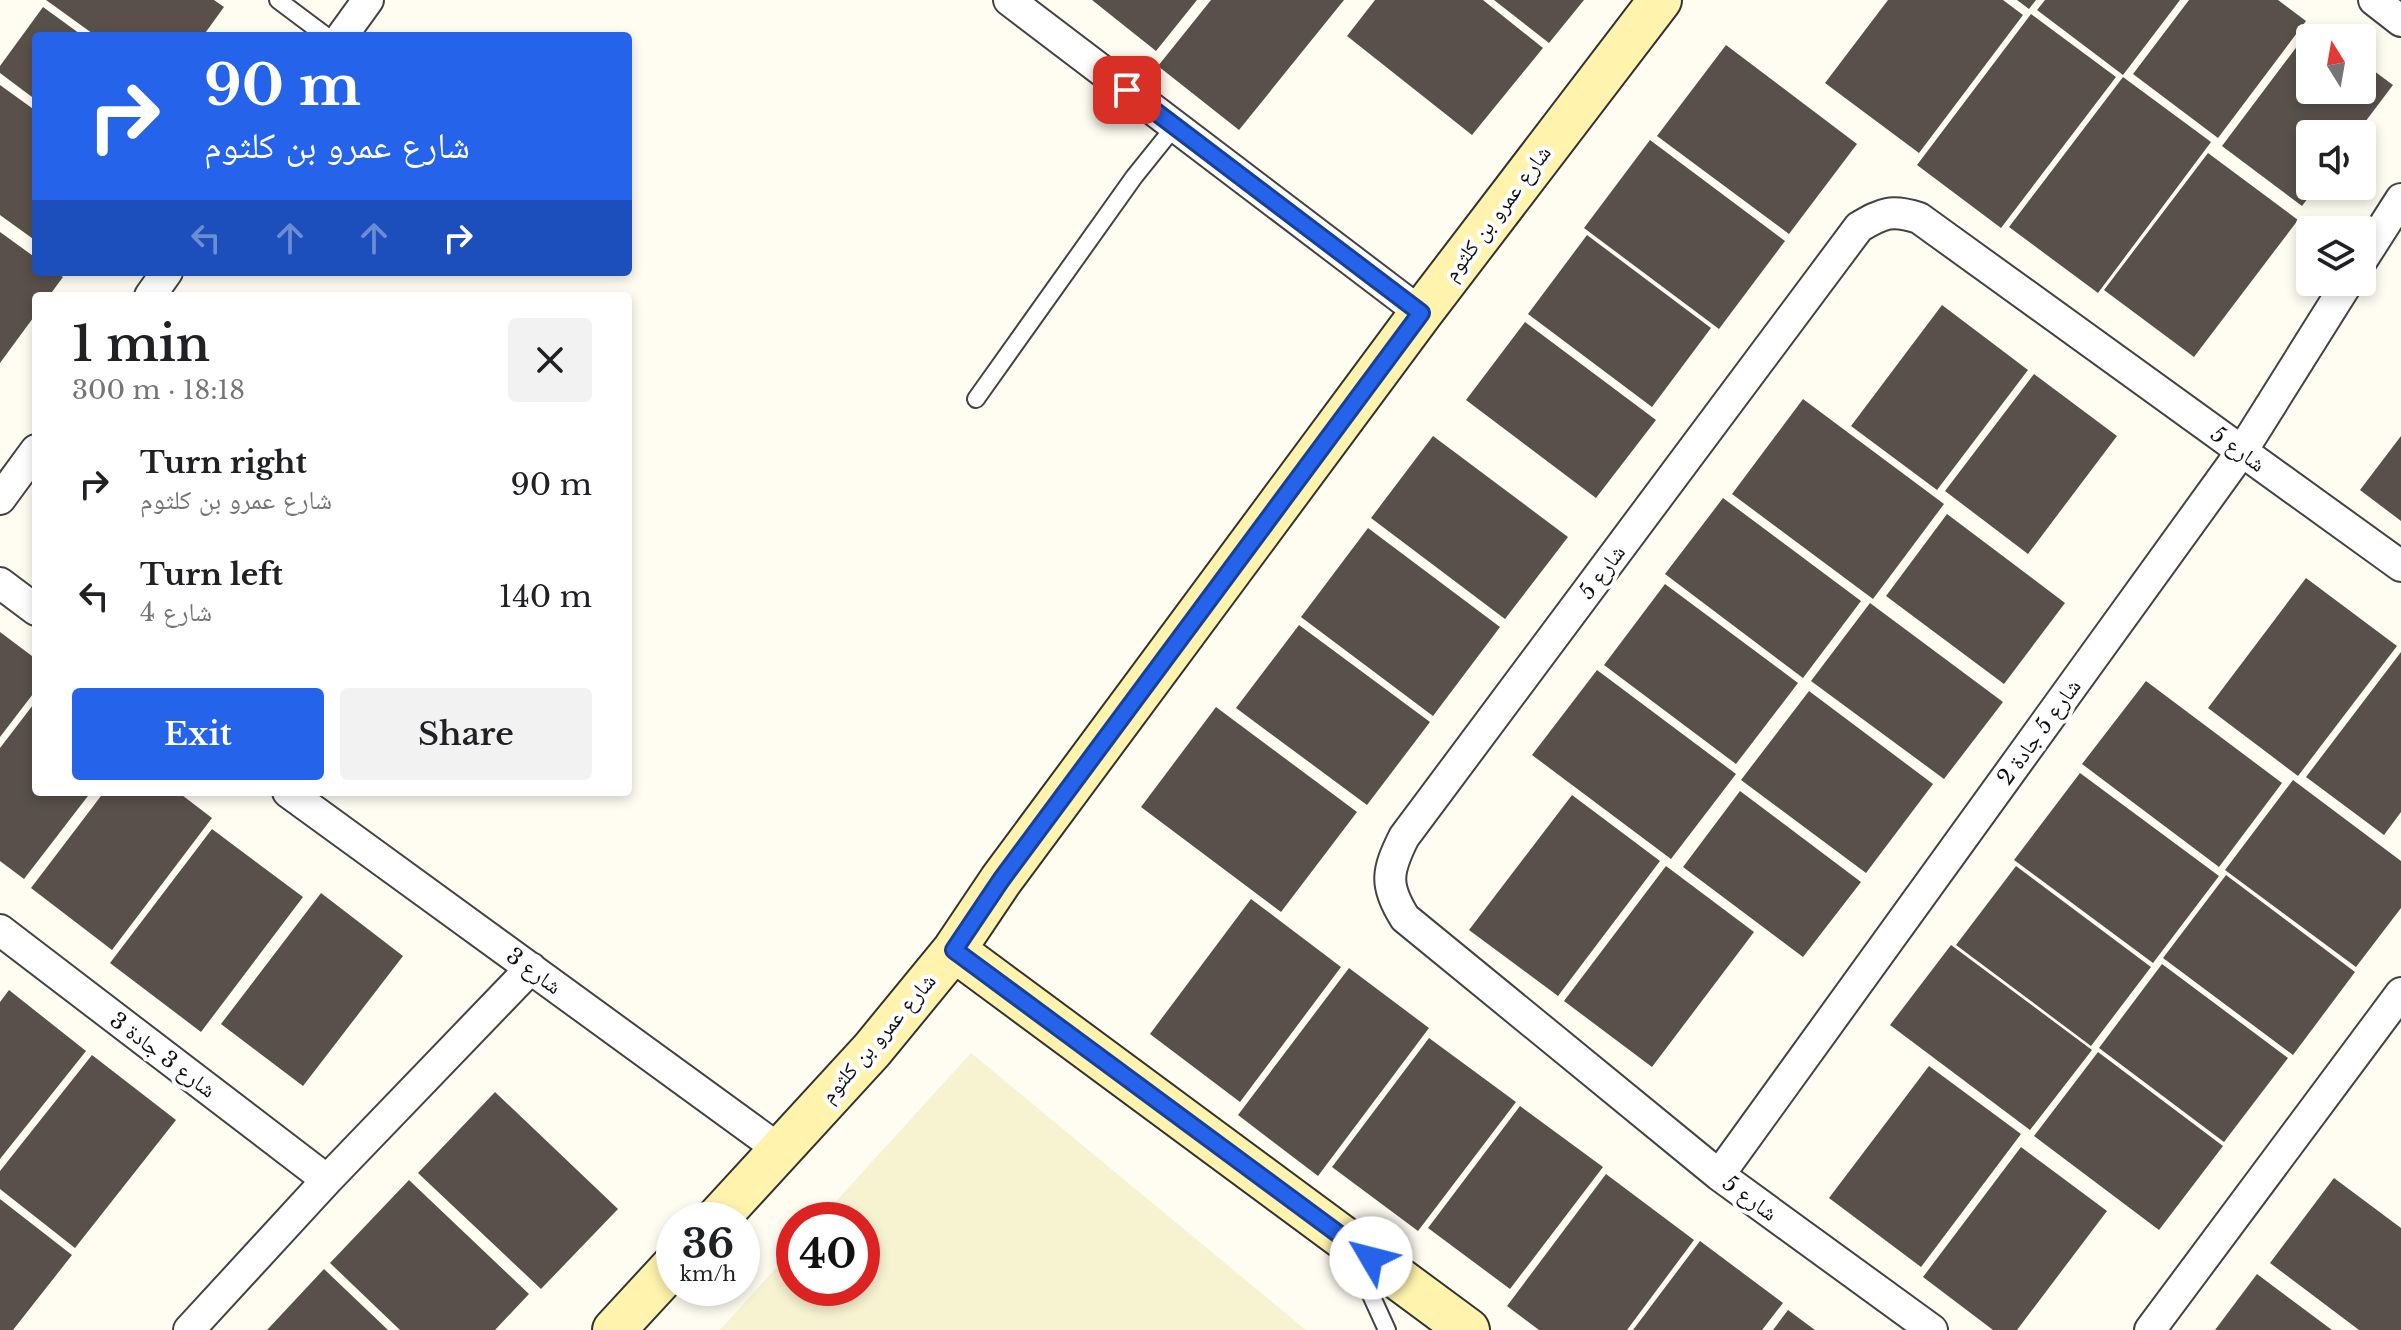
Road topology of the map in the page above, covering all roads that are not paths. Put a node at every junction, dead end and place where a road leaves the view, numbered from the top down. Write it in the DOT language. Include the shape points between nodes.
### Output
graph roads {
  1 [pos="278,0"];
  2 [pos="368,0"];
  3 [pos="1009,0"];
  4 [pos="1660,0"];
  5 [pos="2374,0"];
  6 [pos="2401,21"];
  7 [pos="321,32"];
  8 [pos="345,32"];
  9 [pos="1175,126"];
  10 [pos="2401,199"];
  11 [pos="2376,238"];
  12 [pos="2339,296"];
  13 [pos="1421,313"];
  14 [pos="976,399"];
  15 [pos="2242,451"];
  16 [pos="32,455"];
  17 [pos="0,499"];
  18 [pos="2401,566"];
  19 [pos="0,583"];
  20 [pos="32,607"];
  21 [pos="294,796"];
  22 [pos="0,930"];
  23 [pos="954,950"];
  24 [pos="531,968"];
  25 [pos="2401,993"];
  26 [pos="780,1150"];
  27 [pos="1719,1175"];
  28 [pos="327,1180"];
  29 [pos="732,1202"];
  30 [pos="1346,1240"];
  31 [pos="656,1284"];
  32 [pos="189,1330"];
  33 [pos="614,1330"];
  34 [pos="1387,1330"];
  35 [pos="1468,1330"];
  36 [pos="1932,1330"];
  37 [pos="2150,1330"];
  1 -- 7 [label="lane"];
  2 -- 8 [label="street"];
  3 -- 9 [label="street"];
  4 -- 13 [label="street, شارع عمرو بن كلثوم"];
  5 -- 6 [label="street"];
  9 -- 13 [label="street"];
  9 -- 14 [label="lane"];
  10 -- 11 [label="street"];
  12 -- 15 [label="street, شارع 5 جادة 2"];
  13 -- 23 [label="street, شارع عمرو بن كلثوم"];
  15 -- 18 [label="street, شارع 5"];
  15 -- 27 [label="street, شارع 5 جادة 2"];
  15 -- 27 [label="street, شارع 5" via="1919,218 1887,212 1859,227 1404,837 1388,880 1405,918"];
  16 -- 17 [label="street"];
  19 -- 20 [label="street"];
  21 -- 24 [label="street, شارع 3"];
  22 -- 28 [label="street, شارع 3 جادة 3"];
  23 -- 26 [label="street, شارع عمرو بن كلثوم"];
  23 -- 30 [label="street"];
  24 -- 26 [label="street, شارع 3"];
  24 -- 28 [label="street"];
  25 -- 37 [label="street"];
  26 -- 29 [label="street, شارع عمرو بن كلثوم"];
  27 -- 36 [label="street, شارع 5"];
  28 -- 32 [label="street"];
  30 -- 34 [label="lane"];
  30 -- 35 [label="street"];
  31 -- 33 [label="street"];
}
